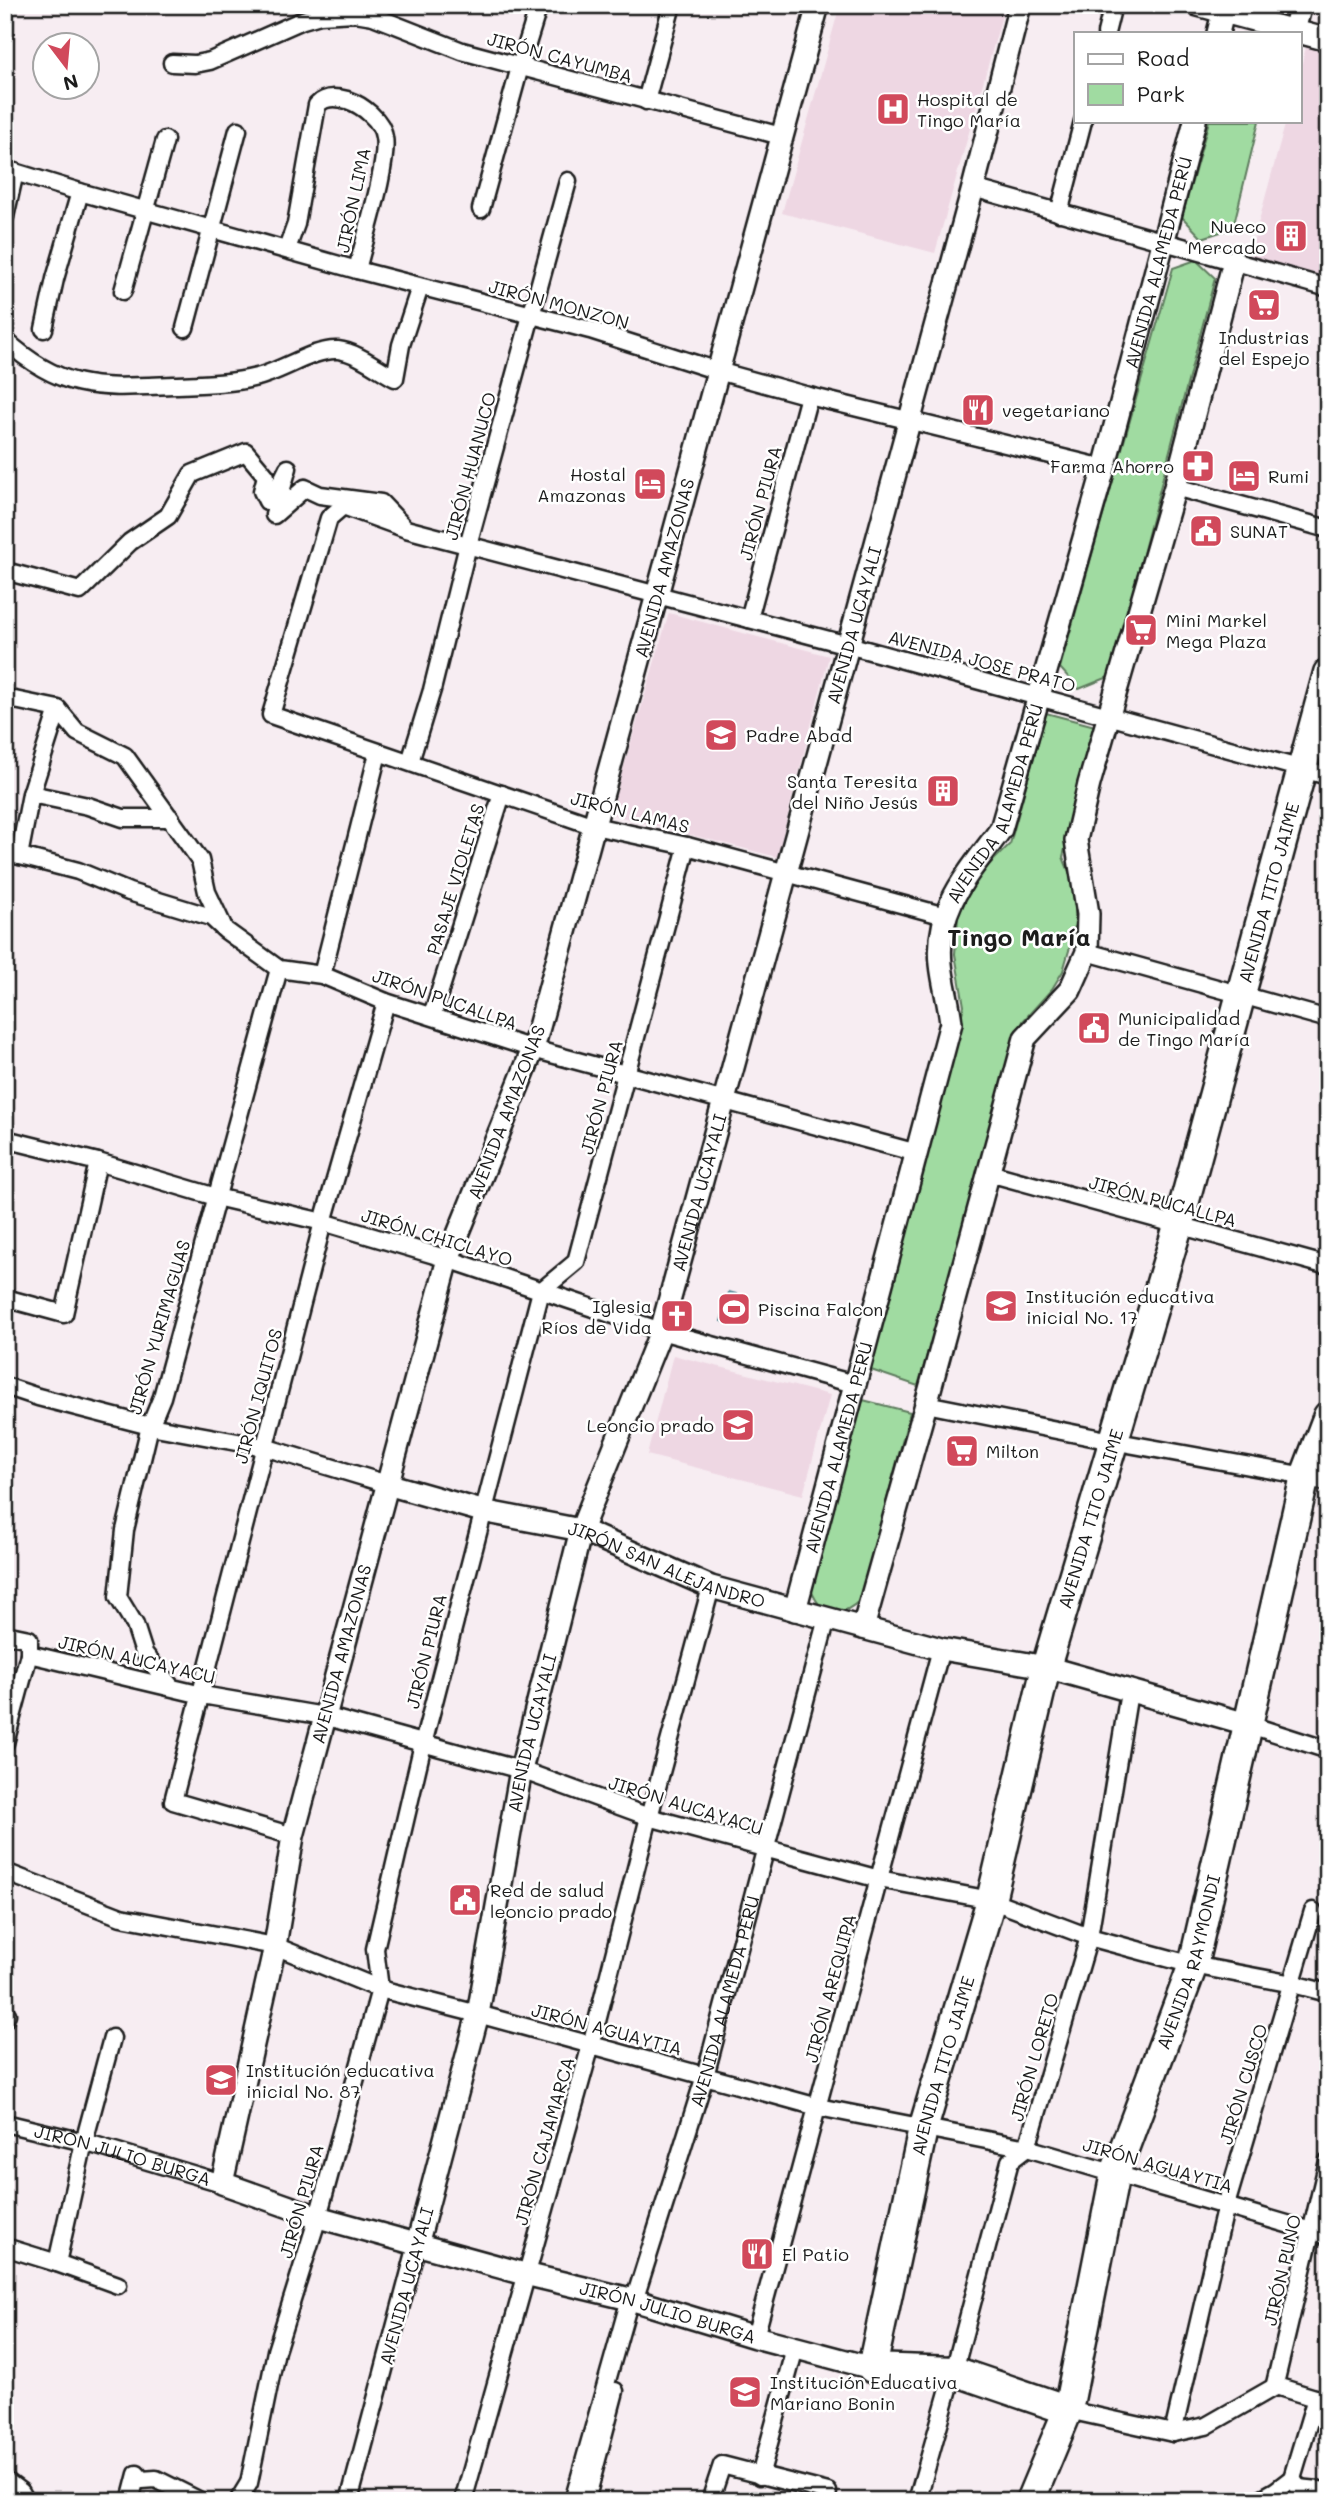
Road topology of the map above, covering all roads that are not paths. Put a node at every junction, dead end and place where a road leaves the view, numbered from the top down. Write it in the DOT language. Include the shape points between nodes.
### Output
graph roads {
  1 [pos="540,5"];
  2 [pos="672,5"];
  3 [pos="818,5"];
  4 [pos="1020,5"];
  5 [pos="1113,5"];
  6 [pos="1198,5"];
  7 [pos="1301,5"];
  8 [pos="1224,8"];
  9 [pos="1294,30"];
  10 [pos="1106,32"];
  11 [pos="1218,32"];
  12 [pos="1301,32"];
  13 [pos="1302,32"];
  14 [pos="1328,40"];
  15 [pos="172,63"];
  16 [pos="520,67"];
  17 [pos="646,101"];
  18 [pos="1083,122"];
  19 [pos="1195,122"];
  20 [pos="238,130"];
  21 [pos="781,136"];
  22 [pos="165,140"];
  23 [pos="10,171"];
  24 [pos="568,181"];
  25 [pos="973,188"];
  26 [pos="79,192"];
  27 [pos="481,209"];
  28 [pos="146,210"];
  29 [pos="1059,213"];
  30 [pos="5,217"];
  31 [pos="212,228"];
  32 [pos="1165,242"];
  33 [pos="288,249"];
  34 [pos="1234,261"];
  35 [pos="357,270"];
  36 [pos="420,287"];
  37 [pos="1328,288"];
  38 [pos="123,291"];
  39 [pos="531,315"];
  40 [pos="185,328"];
  41 [pos="44,329"];
  42 [pos="5,340"];
  43 [pos="718,371"];
  44 [pos="810,396"];
  45 [pos="910,421"];
  46 [pos="1104,468"];
  47 [pos="1175,487"];
  48 [pos="1328,528"];
  49 [pos="406,529"];
  50 [pos="468,545"];
  51 [pos="5,571"];
  52 [pos="656,595"];
  53 [pos="749,619"];
  54 [pos="848,645"];
  55 [pos="1328,673"];
  56 [pos="1040,697"];
  57 [pos="5,698"];
  58 [pos="58,709"];
  59 [pos="271,715"];
  60 [pos="1110,716"];
  61 [pos="377,753"];
  62 [pos="410,762"];
  63 [pos="1300,768"];
  64 [pos="1328,776"];
  65 [pos="31,794"];
  66 [pos="502,794"];
  67 [pos="171,818"];
  68 [pos="594,826"];
  69 [pos="687,846"];
  70 [pos="12,854"];
  71 [pos="787,872"];
  72 [pos="945,916"];
  73 [pos="225,930"];
  74 [pos="1087,952"];
  75 [pos="279,969"];
  76 [pos="322,975"];
  77 [pos="1240,996"];
  78 [pos="386,1002"];
  79 [pos="432,1016"];
  80 [pos="1328,1019"];
  81 [pos="533,1049"];
  82 [pos="627,1074"];
  83 [pos="724,1100"];
  84 [pos="5,1139"];
  85 [pos="917,1153"];
  86 [pos="98,1162"];
  87 [pos="989,1173"];
  88 [pos="216,1197"];
  89 [pos="323,1223"];
  90 [pos="1178,1226"];
  91 [pos="449,1259"];
  92 [pos="1328,1266"];
  93 [pos="541,1291"];
  94 [pos="5,1298"];
  95 [pos="661,1331"];
  96 [pos="855,1384"];
  97 [pos="5,1386"];
  98 [pos="926,1404"];
  99 [pos="1328,1416"];
  100 [pos="150,1426"];
  101 [pos="1112,1441"];
  102 [pos="264,1447"];
  103 [pos="1317,1480"];
  104 [pos="387,1484"];
  105 [pos="482,1511"];
  106 [pos="581,1530"];
  107 [pos="711,1587"];
  108 [pos="795,1610"];
  109 [pos="827,1618"];
  110 [pos="863,1628"];
  111 [pos="5,1634"];
  112 [pos="941,1648"];
  113 [pos="29,1654"];
  114 [pos="1045,1667"];
  115 [pos="171,1687"];
  116 [pos="1129,1692"];
  117 [pos="202,1695"];
  118 [pos="324,1716"];
  119 [pos="1247,1724"];
  120 [pos="5,1742"];
  121 [pos="423,1744"];
  122 [pos="1328,1750"];
  123 [pos="522,1770"];
  124 [pos="649,1817"];
  125 [pos="293,1836"];
  126 [pos="766,1849"];
  127 [pos="5,1872"];
  128 [pos="878,1879"];
  129 [pos="991,1900"];
  130 [pos="1313,1911"];
  131 [pos="1089,1937"];
  132 [pos="275,1947"];
  133 [pos="1193,1965"];
  134 [pos="1293,1984"];
  135 [pos="380,1989"];
  136 [pos="1328,1993"];
  137 [pos="478,2014"];
  138 [pos="112,2038"];
  139 [pos="591,2045"];
  140 [pos="705,2076"];
  141 [pos="818,2107"];
  142 [pos="5,2123"];
  143 [pos="923,2129"];
  144 [pos="84,2142"];
  145 [pos="1027,2148"];
  146 [pos="1328,2161"];
  147 [pos="1115,2173"];
  148 [pos="222,2182"];
  149 [pos="1226,2205"];
  150 [pos="318,2217"];
  151 [pos="1311,2230"];
  152 [pos="1328,2236"];
  153 [pos="417,2245"];
  154 [pos="5,2247"];
  155 [pos="57,2263"];
  156 [pos="525,2274"];
  157 [pos="118,2285"];
  158 [pos="634,2300"];
  159 [pos="755,2337"];
  160 [pos="795,2348"];
  161 [pos="872,2368"];
  162 [pos="954,2371"];
  163 [pos="1273,2388"];
  164 [pos="1322,2400"];
  165 [pos="1068,2410"];
  166 [pos="1173,2433"];
  167 [pos="760,2476"];
  168 [pos="5,2480"];
  169 [pos="1297,2489"];
  170 [pos="1328,2491"];
  171 [pos="827,2496"];
  172 [pos="26,2501"];
  173 [pos="130,2501"];
  174 [pos="200,2501"];
  175 [pos="239,2501"];
  176 [pos="349,2501"];
  177 [pos="463,2501"];
  178 [pos="573,2501"];
  179 [pos="586,2501"];
  180 [pos="710,2501"];
  181 [pos="917,2501"];
  182 [pos="1030,2501"];
  183 [pos="1257,2501"];
  1 -- 16 [label="street"];
  2 -- 17 [label="street"];
  3 -- 21 [label="street, AVENIDA AMAZONAS"];
  4 -- 25 [label="street, AVENIDA UCAYALI"];
  5 -- 10 [label="street"];
  6 -- 8 [label="street"];
  7 -- 9 [label="street"];
  8 -- 9 [label="street"];
  8 -- 11 [label="street"];
  9 -- 12 [label="street"];
  13 -- 14 [label="street"];
  15 -- 16 [label="street, JIRÓN CAYUMBA" via="210,61 303,20 355,13"];
  16 -- 17 [label="street, JIRÓN CAYUMBA"];
  16 -- 27 [label="street"];
  17 -- 21 [label="street, JIRÓN CAYUMBA"];
  18 -- 29 [label="street"];
  19 -- 32 [label="street, AVENIDA ALAMEDA PERÚ"];
  20 -- 31 [label="street"];
  21 -- 43 [label="street, AVENIDA AMAZONAS"];
  22 -- 28 [label="street"];
  23 -- 26 [label="street, JIRÓN MONZON"];
  23 -- 30 [label="street"];
  24 -- 39 [label="street, JIRÓN HUANUCO"];
  25 -- 29 [label="street"];
  25 -- 45 [label="street, AVENIDA UCAYALI"];
  26 -- 28 [label="street, JIRÓN MONZON"];
  26 -- 41 [label="street"];
  28 -- 31 [label="street, JIRÓN MONZON"];
  28 -- 38 [label="street"];
  29 -- 32 [label="street"];
  31 -- 33 [label="street, JIRÓN MONZON"];
  31 -- 40 [label="street"];
  32 -- 34 [label="street"];
  32 -- 46 [label="street, AVENIDA ALAMEDA PERÚ"];
  33 -- 35 [label="street, JIRÓN MONZON"];
  33 -- 35 [label="street, JIRÓN LIMA" via="315,112 321,100 331,97 351,102 373,117 385,139"];
  34 -- 37 [label="street"];
  34 -- 47 [label="street"];
  35 -- 36 [label="street, JIRÓN MONZON"];
  36 -- 39 [label="street, JIRÓN MONZON"];
  36 -- 42 [label="street" via="395,378 336,350 259,377 227,383 85,386 38,366"];
  39 -- 43 [label="street, JIRÓN MONZON"];
  39 -- 50 [label="street, JIRÓN HUANUCO"];
  43 -- 44 [label="street, JIRÓN MONZON"];
  43 -- 52 [label="street, AVENIDA AMAZONAS"];
  44 -- 45 [label="street, JIRÓN MONZON"];
  44 -- 53 [label="street, JIRÓN PIURA"];
  45 -- 46 [label="street, JIRÓN MONZON"];
  45 -- 54 [label="street, AVENIDA UCAYALI"];
  46 -- 56 [label="street, AVENIDA ALAMEDA PERÚ"];
  47 -- 48 [label="street"];
  47 -- 60 [label="street"];
  49 -- 50 [label="street, AVENIDA JOSE PRATO"];
  49 -- 51 [label="street" via="381,503 320,495 304,488 274,515 288,468 272,499 267,500 262,491 266,475 246,452 192,474 168,516 130,542 80,591"];
  49 -- 59 [label="street, AVENIDA JOSE PRATO" via="343,506 329,518"];
  50 -- 52 [label="street, AVENIDA JOSE PRATO"];
  50 -- 62 [label="street, JIRÓN HUANUCO"];
  52 -- 53 [label="street, AVENIDA JOSE PRATO"];
  52 -- 68 [label="street, AVENIDA AMAZONAS"];
  53 -- 54 [label="street, AVENIDA JOSE PRATO"];
  54 -- 56 [label="street, AVENIDA JOSE PRATO"];
  54 -- 71 [label="street, AVENIDA UCAYALI"];
  55 -- 63 [label="highway, AVENIDA TITO JAIME"];
  56 -- 60 [label="street, AVENIDA JOSE PRATO"];
  56 -- 72 [label="street, AVENIDA ALAMEDA PERÚ" via="1001,829 965,875"];
  57 -- 58 [label="street"];
  58 -- 65 [label="street"];
  58 -- 67 [label="street" via="77,732 125,756"];
  59 -- 61 [label="street, JIRÓN LAMAS"];
  60 -- 63 [label="street, AVENIDA JOSE PRATO"];
  60 -- 74 [label="street" via="1076,840 1088,914"];
  61 -- 62 [label="street, JIRÓN LAMAS"];
  61 -- 76 [label="street"];
  62 -- 66 [label="street, JIRÓN LAMAS"];
  63 -- 64 [label="street, AVENIDA JOSE PRATO"];
  63 -- 77 [label="highway, AVENIDA TITO JAIME"];
  65 -- 67 [label="street" via="123,818"];
  65 -- 70 [label="street"];
  66 -- 68 [label="street, JIRÓN LAMAS"];
  66 -- 79 [label="street, PASAJE VIOLETAS"];
  67 -- 73 [label="street" via="200,860 207,892"];
  68 -- 69 [label="street, JIRÓN LAMAS"];
  68 -- 81 [label="street, AVENIDA AMAZONAS"];
  69 -- 71 [label="street, JIRÓN LAMAS"];
  69 -- 82 [label="street, JIRÓN PIURA"];
  70 -- 73 [label="street, JIRÓN PUCALLPA" via="211,916"];
  71 -- 72 [label="street, JIRÓN LAMAS"];
  71 -- 83 [label="street, AVENIDA UCAYALI"];
  72 -- 85 [label="street, AVENIDA ALAMEDA PERÚ" via="940,954 951,1023"];
  73 -- 75 [label="street, JIRÓN PUCALLPA"];
  74 -- 77 [label="street"];
  74 -- 87 [label="street" via="1070,990 1025,1038"];
  75 -- 76 [label="street, JIRÓN PUCALLPA"];
  75 -- 88 [label="street, JIRÓN YURIMAGUAS"];
  76 -- 78 [label="street, JIRÓN PUCALLPA"];
  77 -- 80 [label="street"];
  77 -- 90 [label="highway, AVENIDA TITO JAIME"];
  78 -- 79 [label="street, JIRÓN PUCALLPA"];
  78 -- 89 [label="street, JIRÓN IQUITOS"];
  79 -- 81 [label="street, JIRÓN PUCALLPA"];
  81 -- 82 [label="street, JIRÓN PUCALLPA"];
  81 -- 91 [label="street, AVENIDA AMAZONAS"];
  82 -- 83 [label="street, JIRÓN PUCALLPA"];
  82 -- 93 [label="street, JIRÓN PIURA" via="576,1262"];
  83 -- 85 [label="street, JIRÓN PUCALLPA"];
  83 -- 95 [label="street, AVENIDA UCAYALI"];
  84 -- 86 [label="street, JIRÓN CHICLAYO"];
  85 -- 96 [label="street, AVENIDA ALAMEDA PERÚ"];
  86 -- 88 [label="street, JIRÓN CHICLAYO"];
  86 -- 94 [label="street" via="64,1314"];
  87 -- 90 [label="street, JIRÓN PUCALLPA"];
  87 -- 98 [label="street"];
  88 -- 89 [label="street, JIRÓN CHICLAYO"];
  88 -- 100 [label="street, JIRÓN YURIMAGUAS"];
  89 -- 91 [label="street, JIRÓN CHICLAYO"];
  89 -- 102 [label="street, JIRÓN IQUITOS"];
  90 -- 92 [label="street, JIRÓN PUCALLPA"];
  90 -- 101 [label="highway, AVENIDA TITO JAIME"];
  91 -- 93 [label="street, JIRÓN CHICLAYO"];
  91 -- 104 [label="street, AVENIDA AMAZONAS"];
  93 -- 95 [label="street, JIRÓN CHICLAYO"];
  93 -- 105 [label="street, JIRÓN PIURA"];
  95 -- 96 [label="street, JIRÓN CHICLAYO"];
  95 -- 106 [label="street, AVENIDA UCAYALI"];
  96 -- 108 [label="street, AVENIDA ALAMEDA PERÚ"];
  97 -- 100 [label="street, JIRÓN SAN ALEJANDRO"];
  98 -- 101 [label="street"];
  98 -- 110 [label="street"];
  99 -- 103 [label="highway, AVENIDA RAYMONDI"];
  100 -- 102 [label="street, JIRÓN SAN ALEJANDRO"];
  100 -- 115 [label="street, JIRÓN YURIMAGUAS" via="125,1530 118,1597 135,1625 144,1653"];
  101 -- 103 [label="street"];
  101 -- 114 [label="highway, AVENIDA TITO JAIME"];
  102 -- 104 [label="street, JIRÓN SAN ALEJANDRO"];
  102 -- 117 [label="street, JIRÓN IQUITOS"];
  103 -- 119 [label="highway, AVENIDA RAYMONDI"];
  104 -- 105 [label="street, JIRÓN SAN ALEJANDRO"];
  104 -- 118 [label="street, AVENIDA AMAZONAS"];
  105 -- 106 [label="street, JIRÓN SAN ALEJANDRO"];
  105 -- 121 [label="street, JIRÓN PIURA"];
  106 -- 107 [label="street, JIRÓN SAN ALEJANDRO"];
  106 -- 123 [label="street, AVENIDA UCAYALI"];
  107 -- 108 [label="street, JIRÓN SAN ALEJANDRO"];
  107 -- 124 [label="street, JIRÓN CAJAMARCA"];
  108 -- 109 [label="street, JIRÓN SAN ALEJANDRO"];
  109 -- 110 [label="street, JIRÓN SAN ALEJANDRO"];
  109 -- 126 [label="street, AVENIDA ALAMEDA PERÚ"];
  110 -- 112 [label="street, JIRÓN SAN ALEJANDRO"];
  111 -- 113 [label="street" via="29,1639"];
  112 -- 114 [label="street, JIRÓN SAN ALEJANDRO"];
  112 -- 128 [label="street, JIRÓN AREQUIPA"];
  113 -- 115 [label="street, JIRÓN AUCAYACU"];
  113 -- 120 [label="street"];
  114 -- 116 [label="street, JIRÓN SAN ALEJANDRO"];
  114 -- 129 [label="highway, AVENIDA TITO JAIME"];
  115 -- 117 [label="street, JIRÓN AUCAYACU"];
  116 -- 119 [label="street, JIRÓN SAN ALEJANDRO"];
  116 -- 131 [label="street, JIRÓN LORETO"];
  117 -- 118 [label="street, JIRÓN AUCAYACU"];
  117 -- 125 [label="street, JIRÓN IQUITOS" via="173,1801"];
  118 -- 121 [label="street, JIRÓN AUCAYACU"];
  118 -- 125 [label="street, AVENIDA AMAZONAS"];
  119 -- 122 [label="street, JIRÓN SAN ALEJANDRO"];
  119 -- 133 [label="highway, AVENIDA RAYMONDI"];
  121 -- 123 [label="street, JIRÓN AUCAYACU"];
  121 -- 135 [label="street, JIRÓN PIURA" via="375,1949"];
  123 -- 124 [label="street, JIRÓN AUCAYACU"];
  123 -- 137 [label="street, AVENIDA UCAYALI"];
  124 -- 126 [label="street, JIRÓN AUCAYACU"];
  124 -- 139 [label="street, JIRÓN CAJAMARCA"];
  125 -- 132 [label="street, AVENIDA AMAZONAS"];
  126 -- 128 [label="street, JIRÓN AUCAYACU"];
  126 -- 140 [label="street, AVENIDA ALAMEDA PERÚ"];
  127 -- 132 [label="street, JIRÓN AGUAYTIA" via="121,1917"];
  128 -- 129 [label="street, JIRÓN AUCAYACU"];
  128 -- 141 [label="street, JIRÓN AREQUIPA"];
  129 -- 131 [label="street, JIRÓN AUCAYACU"];
  129 -- 143 [label="highway, AVENIDA TITO JAIME"];
  130 -- 134 [label="street, JIRÓN CUSCO"];
  131 -- 133 [label="street, JIRÓN AUCAYACU"];
  131 -- 145 [label="street, JIRÓN LORETO"];
  132 -- 135 [label="street, JIRÓN AGUAYTIA"];
  132 -- 148 [label="street, AVENIDA AMAZONAS"];
  133 -- 134 [label="street, JIRÓN AUCAYACU"];
  133 -- 147 [label="highway, AVENIDA RAYMONDI"];
  134 -- 136 [label="street, JIRÓN AUCAYACU"];
  134 -- 149 [label="street, JIRÓN CUSCO"];
  135 -- 137 [label="street, JIRÓN AGUAYTIA"];
  135 -- 150 [label="street, JIRÓN PIURA"];
  137 -- 139 [label="street, JIRÓN AGUAYTIA"];
  137 -- 153 [label="street, AVENIDA UCAYALI"];
  138 -- 144 [label="street"];
  139 -- 140 [label="street, JIRÓN AGUAYTIA"];
  139 -- 156 [label="street, JIRÓN CAJAMARCA"];
  140 -- 141 [label="street, JIRÓN AGUAYTIA"];
  140 -- 158 [label="street, AVENIDA ALAMEDA PERÚ"];
  141 -- 143 [label="street, JIRÓN AGUAYTIA"];
  141 -- 159 [label="street, JIRÓN AREQUIPA"];
  142 -- 144 [label="street, JIRÓN JULIO BURGA"];
  143 -- 145 [label="street, JIRÓN AGUAYTIA"];
  143 -- 161 [label="highway, AVENIDA TITO JAIME"];
  144 -- 148 [label="street, JIRÓN JULIO BURGA"];
  144 -- 155 [label="street"];
  145 -- 147 [label="street, JIRÓN AGUAYTIA"];
  145 -- 162 [label="street, JIRÓN LORETO" via="1010,2161"];
  146 -- 151 [label="street, JIRÓN PUNO"];
  147 -- 149 [label="street, JIRÓN AGUAYTIA"];
  147 -- 165 [label="highway, AVENIDA RAYMONDI"];
  148 -- 150 [label="street, JIRÓN JULIO BURGA"];
  149 -- 151 [label="street, JIRÓN AGUAYTIA"];
  149 -- 166 [label="street, JIRÓN CUSCO"];
  150 -- 153 [label="street, JIRÓN JULIO BURGA"];
  150 -- 175 [label="street, JIRÓN PIURA" via="276,2351 249,2483"];
  151 -- 152 [label="street, JIRÓN AGUAYTIA"];
  151 -- 163 [label="street, JIRÓN PUNO"];
  153 -- 156 [label="street, JIRÓN JULIO BURGA"];
  153 -- 176 [label="street, AVENIDA UCAYALI"];
  154 -- 155 [label="street"];
  155 -- 157 [label="street"];
  156 -- 158 [label="street, JIRÓN JULIO BURGA"];
  156 -- 177 [label="street, JIRÓN CAJAMARCA"];
  158 -- 159 [label="street, JIRÓN JULIO BURGA"];
  158 -- 178 [label="street, AVENIDA ALAMEDA PERÚ"];
  158 -- 179 [label="street, AVENIDA ALAMEDA PERÚ"];
  159 -- 160 [label="street, JIRÓN JULIO BURGA"];
  160 -- 161 [label="street, JIRÓN JULIO BURGA"];
  160 -- 167 [label="street"];
  161 -- 162 [label="highway, JIRÓN JULIO BURGA"];
  162 -- 165 [label="highway, JIRÓN JULIO BURGA"];
  162 -- 181 [label="street, JIRÓN LORETO"];
  163 -- 164 [label="street"];
  163 -- 166 [label="street, JIRÓN JULIO BURGA" via="1206,2426"];
  164 -- 169 [label="street"];
  165 -- 166 [label="street, JIRÓN JULIO BURGA"];
  165 -- 182 [label="highway, AVENIDA RAYMONDI"];
  167 -- 171 [label="street"];
  167 -- 180 [label="street" via="722,2465"];
  168 -- 172 [label="street"];
  169 -- 170 [label="street"];
  169 -- 183 [label="street" via="1275,2491"];
  173 -- 174 [label="street" via="137,2474 142,2480 156,2479"];
}
